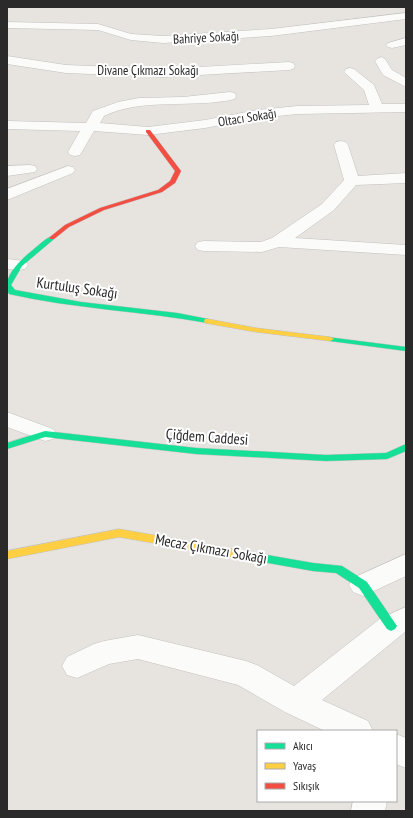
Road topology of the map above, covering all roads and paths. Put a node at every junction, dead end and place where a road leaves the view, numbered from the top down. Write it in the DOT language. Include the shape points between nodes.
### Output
graph roads {
  1 [pos="406,16"];
  2 [pos="7,25"];
  3 [pos="406,41"];
  4 [pos="392,45"];
  5 [pos="7,60"];
  6 [pos="382,61"];
  7 [pos="289,66"];
  8 [pos="350,72"];
  9 [pos="406,82"];
  10 [pos="230,96"];
  11 [pos="406,108"];
  12 [pos="378,109"];
  13 [pos="7,125"];
  14 [pos="89,128"];
  15 [pos="148,131"];
  16 [pos="341,144"];
  17 [pos="75,152"];
  18 [pos="30,169"];
  19 [pos="68,170"];
  20 [pos="7,171"];
  21 [pos="406,178"];
  22 [pos="352,181"];
  23 [pos="7,195"];
  24 [pos="278,242"];
  25 [pos="204,246"];
  26 [pos="406,250"];
  27 [pos="13,264"];
  28 [pos="406,349"];
  29 [pos="7,418"];
  30 [pos="45,434"];
  31 [pos="7,446"];
  32 [pos="406,447"];
  33 [pos="7,555"];
  34 [pos="406,564"];
  35 [pos="363,585"];
  36 [pos="399,622"];
  37 [pos="77,666"];
  38 [pos="296,703"];
  39 [pos="355,730"];
  1 -- 2 [label="street, Bahriye Sokağı" via="252,34 165,39 135,38 98,27"];
  3 -- 4 [label="street"];
  5 -- 7 [label="street, Divane Çıkmazı Sokağı" via="66,69 164,73"];
  6 -- 9 [label="street" via="387,72"];
  8 -- 12 [label="street" via="370,88"];
  10 -- 14 [label="street" via="203,100 145,101 112,108 98,114"];
  11 -- 12 [label="street, Oltacı Sokağı"];
  12 -- 15 [label="street, Oltacı Sokağı" via="298,110"];
  13 -- 14 [label="street, Oltacı Sokağı"];
  14 -- 15 [label="street, Oltacı Sokağı"];
  14 -- 17 [label="street"];
  15 -- 27 [label="street, Kurtuluş Sokağı" via="178,171 173,182 160,191 102,209 67,226"];
  16 -- 22 [label="street"];
  18 -- 20 [label="street"];
  19 -- 23 [label="street"];
  21 -- 22 [label="street"];
  22 -- 24 [label="street" via="328,207"];
  24 -- 25 [label="street" via="262,247"];
  24 -- 26 [label="street"];
  27 -- 28 [label="street, Kurtuluş Sokağı" via="7,285 12,292 81,304 177,315 256,330"];
  29 -- 30 [label="street"];
  30 -- 31 [label="street, Çiğdem Caddesi"];
  30 -- 32 [label="street, Çiğdem Caddesi" via="196,451 326,458 387,456"];
  33 -- 35 [label="street, Mecaz Çıkmazı Sokağı" via="119,533 313,567 338,569"];
  34 -- 35 [label="street"];
  35 -- 36 [label="street, Mecaz Çıkmazı Sokağı"];
  36 -- 38 [label="street, Mecaz Çıkmazı Sokağı"];
  37 -- 38 [label="street" via="104,653 138,647 246,674"];
  38 -- 39 [label="street"];
}
